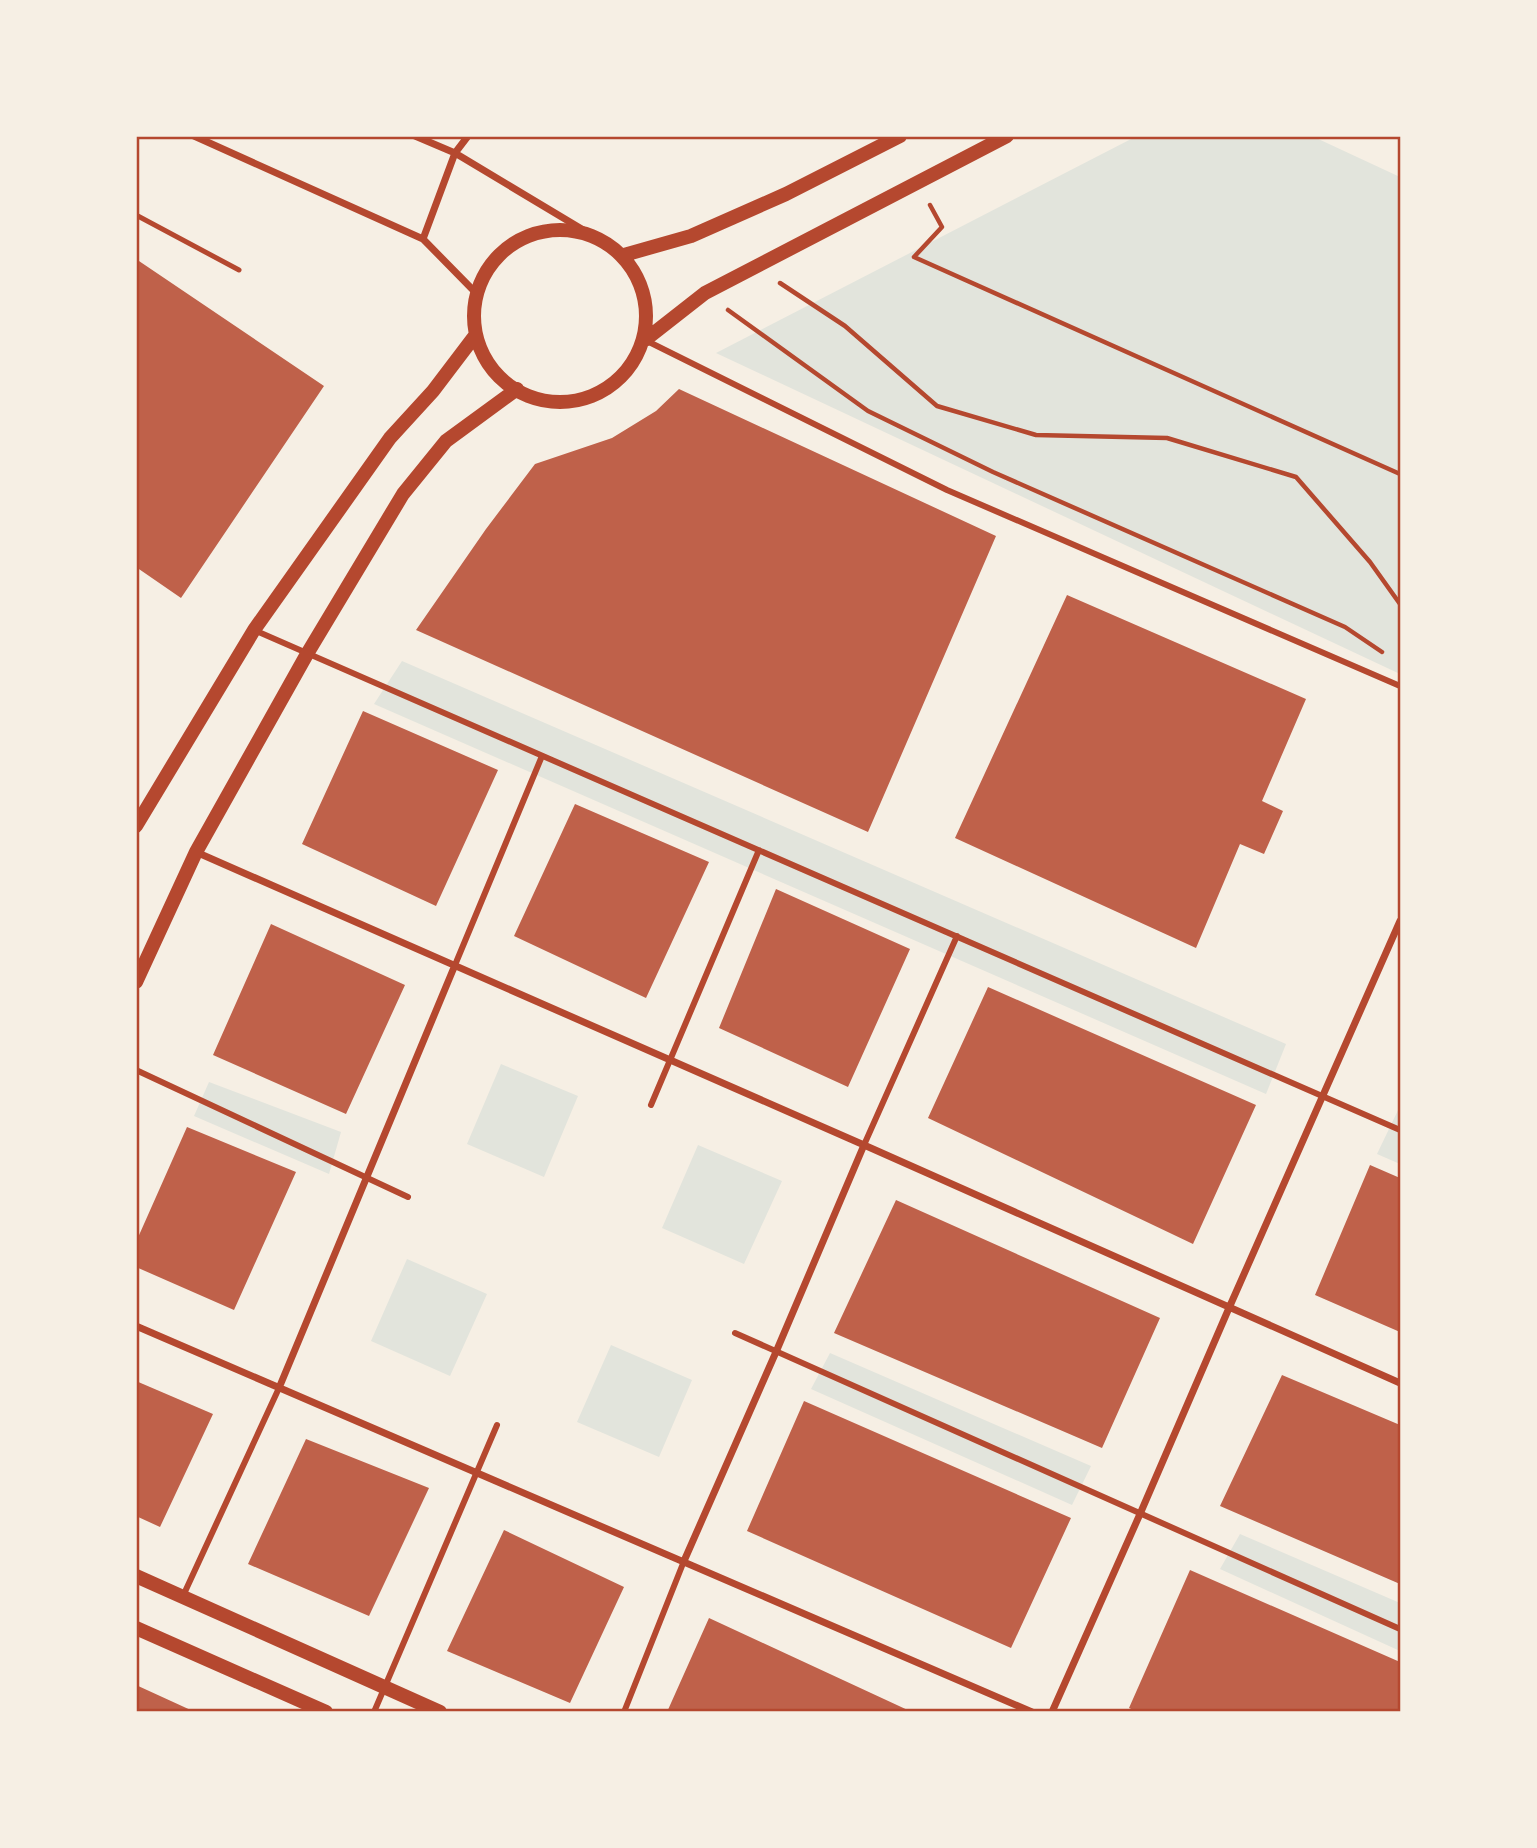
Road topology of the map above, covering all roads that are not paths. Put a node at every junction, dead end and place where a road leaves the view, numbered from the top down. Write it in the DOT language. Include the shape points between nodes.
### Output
graph roads {
  1 [pos="194,136"];
  2 [pos="415,136"];
  3 [pos="468,136"];
  4 [pos="900,136"];
  5 [pos="1007,136"];
  6 [pos="455,153"];
  7 [pos="136,215"];
  8 [pos="584,231"];
  9 [pos="423,240"];
  10 [pos="624,255"];
  11 [pos="239,270"];
  12 [pos="475,292"];
  13 [pos="474,337"];
  14 [pos="645,340"];
  15 [pos="517,389"];
  16 [pos="254,630"];
  17 [pos="307,654"];
  18 [pos="1401,686"];
  19 [pos="542,756"];
  20 [pos="136,826"];
  21 [pos="759,850"];
  22 [pos="196,852"];
  23 [pos="1401,921"];
  24 [pos="957,936"];
  25 [pos="455,965"];
  26 [pos="136,982"];
  27 [pos="671,1060"];
  28 [pos="136,1070"];
  29 [pos="1324,1097"];
  30 [pos="652,1105"];
  31 [pos="1401,1130"];
  32 [pos="864,1145"];
  33 [pos="366,1177"];
  34 [pos="408,1197"];
  35 [pos="1229,1308"];
  36 [pos="136,1326"];
  37 [pos="735,1334"];
  38 [pos="776,1352"];
  39 [pos="1401,1383"];
  40 [pos="279,1388"];
  41 [pos="497,1425"];
  42 [pos="477,1472"];
  43 [pos="1140,1514"];
  44 [pos="684,1561"];
  45 [pos="136,1576"];
  46 [pos="183,1596"];
  47 [pos="136,1629"];
  48 [pos="1401,1629"];
  49 [pos="384,1687"];
  50 [pos="326,1712"];
  51 [pos="373,1712"];
  52 [pos="440,1712"];
  53 [pos="624,1712"];
  54 [pos="1032,1712"];
  55 [pos="1052,1712"];
  1 -- 9 [label="street"];
  2 -- 6 [label="street"];
  3 -- 6 [label="street"];
  4 -- 10 [label="main road" via="691,236"];
  5 -- 14 [label="main road" via="705,293"];
  6 -- 8 [label="street"];
  6 -- 9 [label="street"];
  7 -- 11 [label="lane"];
  8 -- 10 [label="main road"];
  8 -- 12 [label="main road" via="539,230 499,252"];
  9 -- 12 [label="street"];
  10 -- 14 [label="main road" via="646,294"];
  12 -- 13 [label="main road"];
  13 -- 15 [label="main road" via="497,377"];
  13 -- 16 [label="main road" via="390,438"];
  14 -- 15 [label="main road" via="622,379 582,401 536,401"];
  14 -- 18 [label="street" via="947,490"];
  15 -- 17 [label="main road" via="446,441 403,494"];
  16 -- 17 [label="street"];
  16 -- 20 [label="main road"];
  17 -- 19 [label="street"];
  17 -- 22 [label="main road"];
  19 -- 21 [label="street"];
  19 -- 25 [label="street"];
  21 -- 24 [label="street"];
  21 -- 27 [label="street"];
  22 -- 25 [label="street"];
  22 -- 26 [label="main road"];
  23 -- 29 [label="street"];
  24 -- 29 [label="street"];
  24 -- 32 [label="street"];
  25 -- 27 [label="street"];
  25 -- 33 [label="street"];
  27 -- 30 [label="street"];
  27 -- 32 [label="street"];
  28 -- 33 [label="street"];
  29 -- 31 [label="street"];
  29 -- 35 [label="street"];
  32 -- 35 [label="street"];
  32 -- 38 [label="street"];
  33 -- 34 [label="street"];
  33 -- 40 [label="street"];
  35 -- 39 [label="street"];
  35 -- 43 [label="street"];
  36 -- 40 [label="street"];
  37 -- 38 [label="street"];
  38 -- 43 [label="street"];
  38 -- 44 [label="street"];
  40 -- 42 [label="street"];
  40 -- 46 [label="street"];
  41 -- 42 [label="street"];
  42 -- 44 [label="street"];
  42 -- 49 [label="street"];
  43 -- 48 [label="street"];
  43 -- 55 [label="street"];
  44 -- 53 [label="street"];
  44 -- 54 [label="street"];
  45 -- 46 [label="main road"];
  46 -- 49 [label="main road"];
  47 -- 50 [label="main road"];
  49 -- 51 [label="street"];
  49 -- 52 [label="main road"];
}
